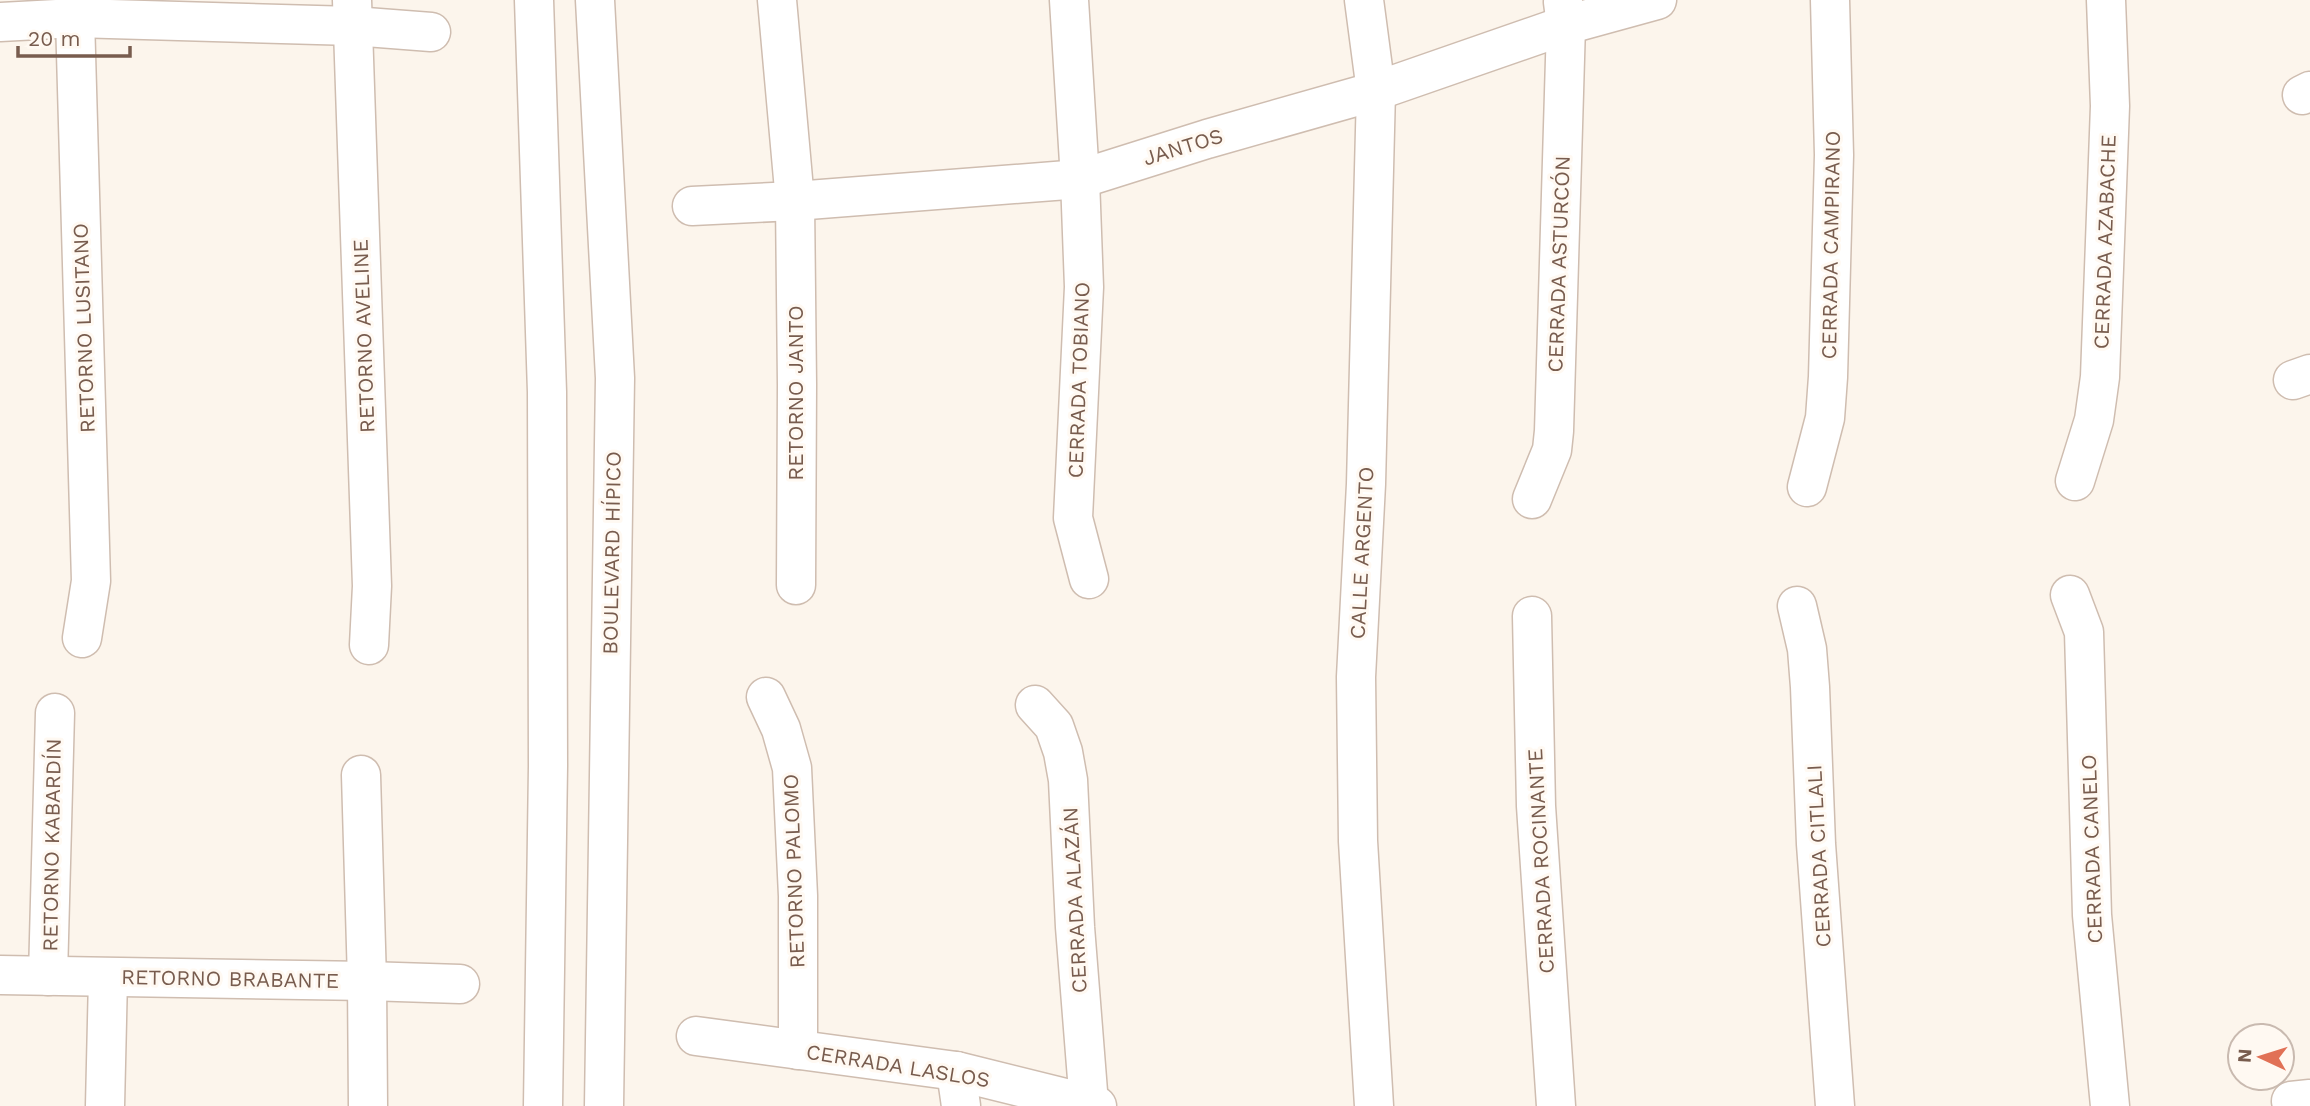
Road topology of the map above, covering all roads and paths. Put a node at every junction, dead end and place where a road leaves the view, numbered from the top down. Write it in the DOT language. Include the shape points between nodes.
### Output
graph roads {
  1 [pos="534,0"];
  2 [pos="595,0"];
  3 [pos="777,0"];
  4 [pos="1069,0"];
  5 [pos="1364,0"];
  6 [pos="1657,0"];
  7 [pos="1830,0"];
  8 [pos="2106,0"];
  9 [pos="353,13"];
  10 [pos="1564,13"];
  11 [pos="75,18"];
  12 [pos="0,22"];
  13 [pos="431,32"];
  14 [pos="1376,91"];
  15 [pos="1080,179"];
  16 [pos="795,201"];
  17 [pos="692,206"];
  18 [pos="2075,481"];
  19 [pos="1807,487"];
  20 [pos="1532,499"];
  21 [pos="1089,579"];
  22 [pos="796,586"];
  23 [pos="2070,595"];
  24 [pos="1797,606"];
  25 [pos="1532,616"];
  26 [pos="82,638"];
  27 [pos="369,645"];
  28 [pos="766,697"];
  29 [pos="1035,705"];
  30 [pos="55,713"];
  31 [pos="361,775"];
  32 [pos="605,944"];
  33 [pos="545,945"];
  34 [pos="0,975"];
  35 [pos="48,976"];
  36 [pos="108,978"];
  37 [pos="367,981"];
  38 [pos="460,984"];
  39 [pos="696,1036"];
  40 [pos="798,1050"];
  41 [pos="959,1088"];
  42 [pos="1093,1105"];
  43 [pos="105,1106"];
  44 [pos="368,1106"];
  45 [pos="543,1106"];
  46 [pos="604,1106"];
  47 [pos="1374,1106"];
  48 [pos="1556,1106"];
  49 [pos="1835,1106"];
  50 [pos="2110,1106"];
  1 -- 33 [label="street" via="547,392"];
  2 -- 32 [label="street, BOULEVARD HÍPICO" via="615,378"];
  3 -- 16 [label="street, RETORNO JANTO"];
  4 -- 15 [label="street, CERRADA TOBIANO"];
  5 -- 14 [label="street, CALLE ARGENTO"];
  6 -- 10 [label="street, JANTOS"];
  7 -- 19 [label="street, CERRADA CAMPIRANO" via="1834,155 1828,377 1825,418"];
  8 -- 18 [label="street, CERRADA AZABACHE" via="2110,106 2100,377 2094,419"];
  9 -- 11 [label="street"];
  9 -- 13 [label="street"];
  9 -- 27 [label="street, RETORNO AVELINE" via="372,586"];
  10 -- 14 [label="street, JANTOS"];
  10 -- 20 [label="street, CERRADA ASTURCÓN" via="1554,431 1552,450"];
  11 -- 12 [label="street"];
  11 -- 26 [label="street, RETORNO LUSITANO" via="91,581"];
  14 -- 15 [label="street, JANTOS"];
  14 -- 47 [label="street, CALLE ARGENTO" via="1356,677 1358,841"];
  15 -- 16 [label="street, JANTOS"];
  15 -- 21 [label="street, CERRADA TOBIANO" via="1084,287 1073,517"];
  16 -- 17 [label="street, JANTOS"];
  16 -- 22 [label="street, RETORNO JANTO"];
  23 -- 50 [label="street, CERRADA CANELO" via="2084,632 2092,915"];
  24 -- 49 [label="street, CERRADA CITLALI" via="1810,687"];
  25 -- 48 [label="street, CERRADA ROCINANTE" via="1536,806"];
  28 -- 40 [label="street, RETORNO PALOMO" via="792,768"];
  29 -- 42 [label="street, CERRADA ALAZÁN" via="1054,726 1068,780 1075,927"];
  30 -- 35 [label="street, RETORNO KABARDÍN"];
  31 -- 37 [label="street"];
  32 -- 33 [label="street"];
  32 -- 46 [label="street, BOULEVARD HÍPICO"];
  33 -- 45 [label="street"];
  34 -- 35 [label="street, RETORNO BRABANTE"];
  35 -- 36 [label="street, RETORNO BRABANTE"];
  36 -- 37 [label="street, RETORNO BRABANTE"];
  36 -- 43 [label="street"];
  37 -- 38 [label="street, RETORNO BRABANTE"];
  37 -- 44 [label="street"];
  39 -- 40 [label="street, CERRADA LASLOS"];
  40 -- 41 [label="street, CERRADA LASLOS"];
  41 -- 42 [label="street, CERRADA LASLOS"];
}
